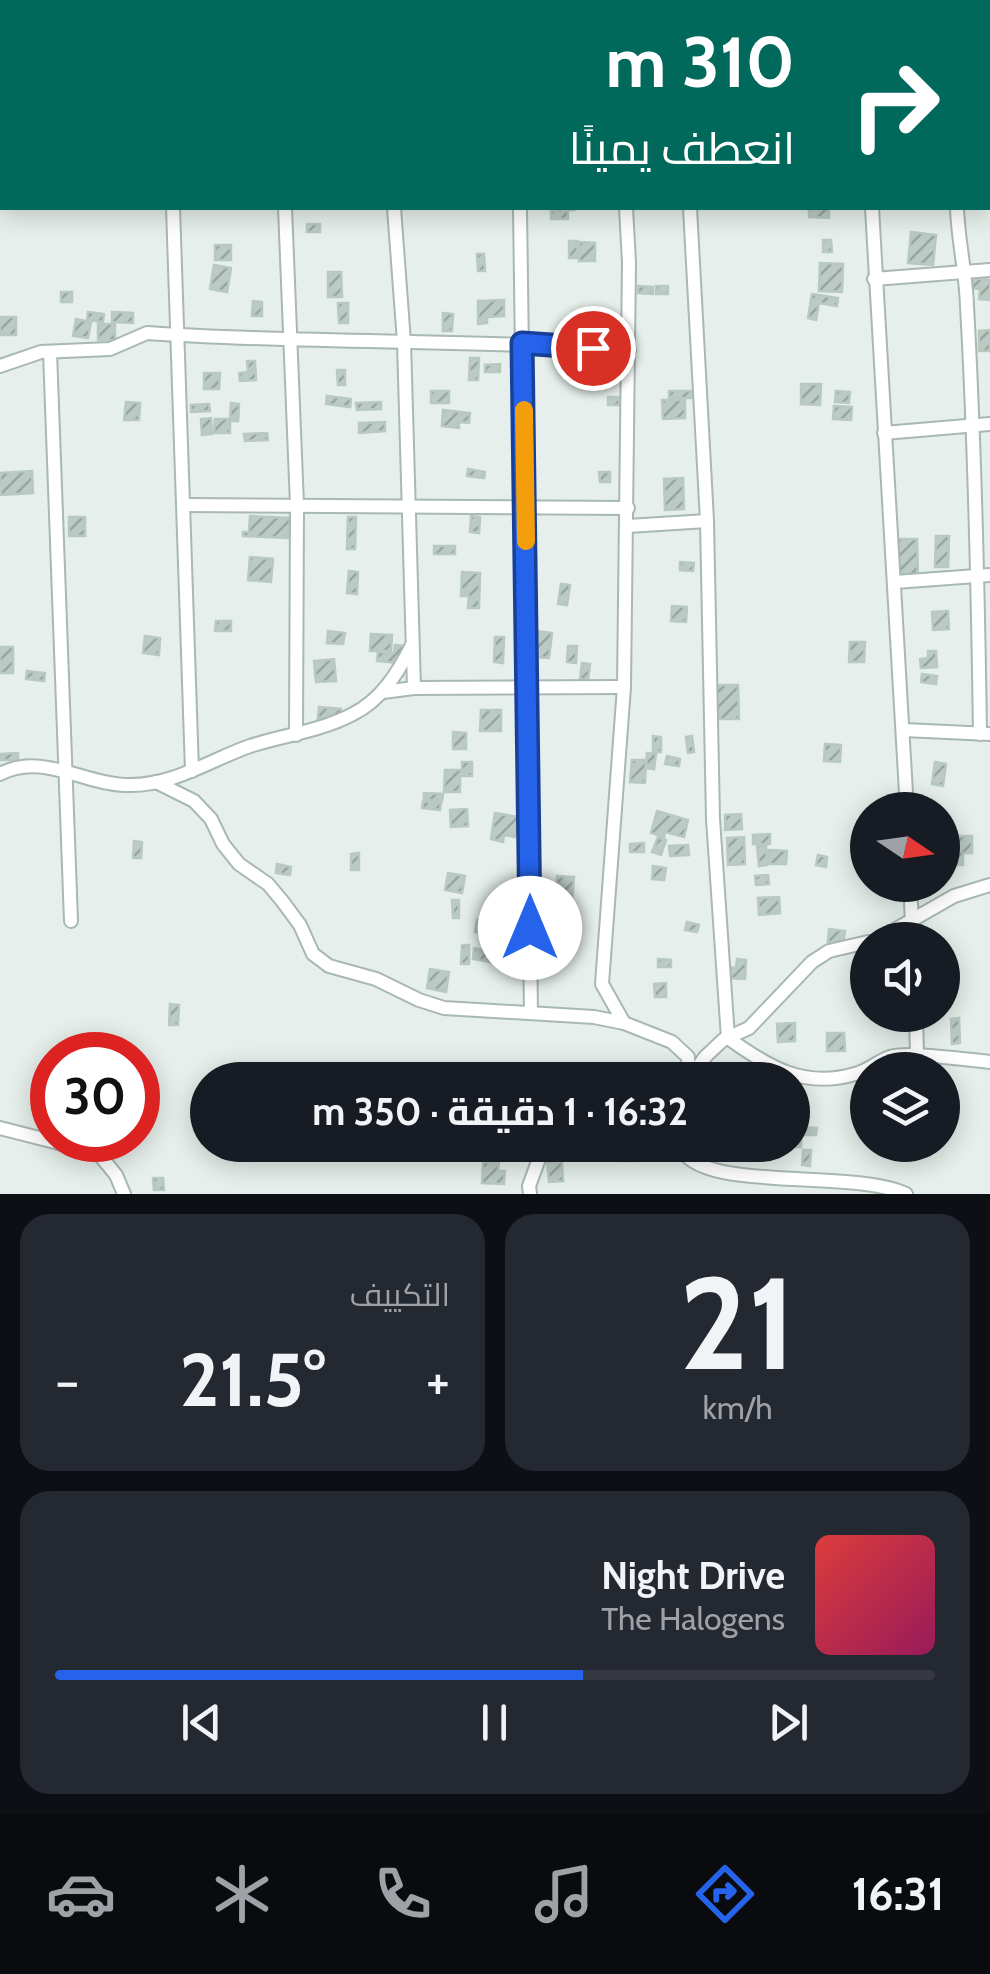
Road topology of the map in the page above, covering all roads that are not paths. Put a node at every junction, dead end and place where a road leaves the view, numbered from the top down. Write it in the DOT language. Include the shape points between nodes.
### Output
graph roads {
  1 [pos="173,210"];
  2 [pos="285,210"];
  3 [pos="394,210"];
  4 [pos="520,210"];
  5 [pos="626,210"];
  6 [pos="690,210"];
  7 [pos="872,210"];
  8 [pos="957,210"];
  9 [pos="990,270"];
  10 [pos="966,272"];
  11 [pos="874,279"];
  12 [pos="178,335"];
  13 [pos="290,337"];
  14 [pos="404,342"];
  15 [pos="522,343"];
  16 [pos="629,350"];
  17 [pos="50,352"];
  18 [pos="0,366"];
  19 [pos="990,424"];
  20 [pos="974,425"];
  21 [pos="884,432"];
  22 [pos="184,505"];
  23 [pos="297,506"];
  24 [pos="409,506"];
  25 [pos="525,508"];
  26 [pos="628,508"];
  27 [pos="707,521"];
  28 [pos="628,526"];
  29 [pos="984,575"];
  30 [pos="895,582"];
  31 [pos="414,643"];
  32 [pos="624,687"];
  33 [pos="414,688"];
  34 [pos="529,688"];
  35 [pos="383,692"];
  36 [pos="904,730"];
  37 [pos="985,734"];
  38 [pos="296,735"];
  39 [pos="65,770"];
  40 [pos="192,771"];
  41 [pos="0,774"];
  42 [pos="156,782"];
  43 [pos="906,792"];
  44 [pos="990,885"];
  45 [pos="911,902"];
  46 [pos="71,921"];
  47 [pos="912,922"];
  48 [pos="850,946"];
  49 [pos="531,1013"];
  50 [pos="624,1023"];
  51 [pos="728,1038"];
  52 [pos="960,1060"];
  53 [pos="688,1062"];
  54 [pos="701,1062"];
  55 [pos="990,1062"];
  56 [pos="850,1076"];
  57 [pos="0,1128"];
  58 [pos="539,1162"];
  59 [pos="686,1162"];
  60 [pos="124,1194"];
  61 [pos="530,1194"];
  62 [pos="906,1194"];
  1 -- 12 [label="street"];
  2 -- 13 [label="street"];
  3 -- 14 [label="street"];
  4 -- 15 [label="street"];
  5 -- 16 [label="street"];
  6 -- 27 [label="street"];
  7 -- 11 [label="street"];
  8 -- 10 [label="street"];
  9 -- 10 [label="street"];
  10 -- 11 [label="street"];
  10 -- 20 [label="street"];
  11 -- 21 [label="street"];
  12 -- 13 [label="street"];
  12 -- 17 [label="street" via="146,333 110,349"];
  12 -- 22 [label="street"];
  13 -- 14 [label="street"];
  13 -- 23 [label="street"];
  14 -- 15 [label="street"];
  14 -- 24 [label="street"];
  15 -- 16 [label="street"];
  15 -- 25 [label="street"];
  16 -- 26 [label="street"];
  17 -- 18 [label="street"];
  17 -- 39 [label="street"];
  19 -- 20 [label="street"];
  20 -- 21 [label="street"];
  20 -- 29 [label="street"];
  21 -- 30 [label="street"];
  22 -- 23 [label="street"];
  22 -- 40 [label="street"];
  23 -- 24 [label="street"];
  23 -- 38 [label="street"];
  24 -- 25 [label="street"];
  24 -- 31 [label="street"];
  25 -- 26 [label="street"];
  25 -- 34 [label="street"];
  26 -- 28 [label="street"];
  27 -- 28 [label="street"];
  27 -- 51 [label="street" via="713,818"];
  28 -- 32 [label="street"];
  29 -- 30 [label="street"];
  29 -- 37 [label="street"];
  30 -- 36 [label="street"];
  31 -- 33 [label="street"];
  31 -- 35 [label="street"];
  32 -- 34 [label="street"];
  32 -- 50 [label="street" via="602,984"];
  33 -- 34 [label="street"];
  33 -- 35 [label="street"];
  34 -- 49 [label="street"];
  35 -- 38 [label="street" via="355,714"];
  36 -- 37 [label="street"];
  36 -- 43 [label="street"];
  38 -- 40 [label="street"];
  39 -- 41 [label="street" via="14,767"];
  39 -- 42 [label="street" via="109,784"];
  39 -- 46 [label="street"];
  40 -- 42 [label="street"];
  42 -- 49 [label="street" via="202,810 328,966 444,1008"];
  44 -- 47 [label="street" via="954,896"];
  45 -- 47 [label="street"];
  48 -- 51 [label="street" via="812,962 749,1028"];
  49 -- 50 [label="street"];
  50 -- 53 [label="street" via="672,1042"];
  51 -- 54 [label="street"];
  51 -- 56 [label="street" via="791,1076 822,1081"];
  52 -- 55 [label="street"];
  57 -- 60 [label="street" via="98,1153"];
  58 -- 61 [label="street"];
  59 -- 62 [label="street" via="694,1174 731,1189 871,1185"];
}
